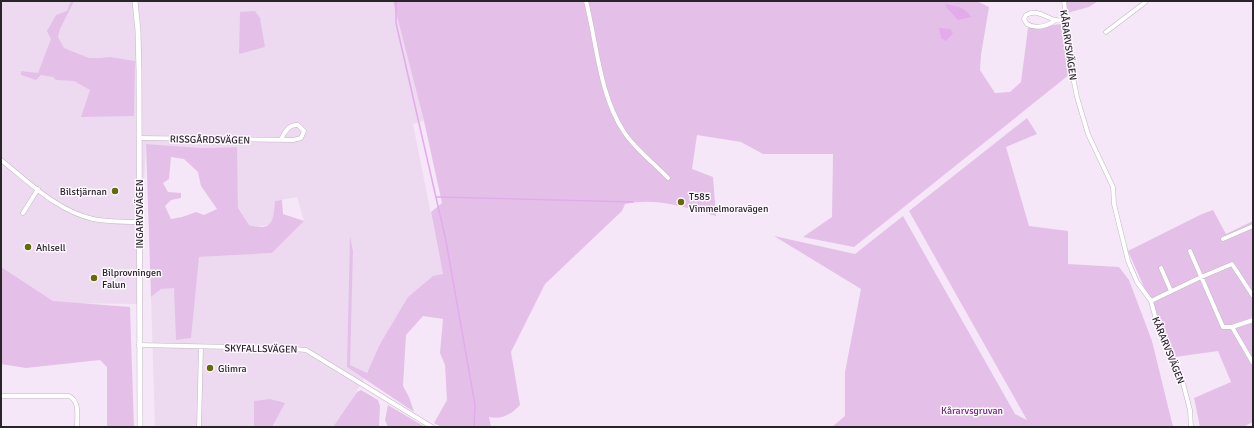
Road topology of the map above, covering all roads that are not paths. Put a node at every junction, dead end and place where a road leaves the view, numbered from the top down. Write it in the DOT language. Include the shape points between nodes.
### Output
graph roads {
  1 [pos="135,1"];
  2 [pos="586,1"];
  3 [pos="1064,1"];
  4 [pos="1146,1"];
  5 [pos="1056,20"];
  6 [pos="1066,21"];
  7 [pos="1106,32"];
  8 [pos="139,138"];
  9 [pos="281,140"];
  10 [pos="1,160"];
  11 [pos="668,178"];
  12 [pos="38,189"];
  13 [pos="23,213"];
  14 [pos="139,222"];
  15 [pos="1253,226"];
  16 [pos="1223,239"];
  17 [pos="1190,251"];
  18 [pos="1161,268"];
  19 [pos="1200,277"];
  20 [pos="1172,291"];
  21 [pos="1253,296"];
  22 [pos="1151,301"];
  23 [pos="1253,320"];
  24 [pos="1232,328"];
  25 [pos="139,345"];
  26 [pos="201,346"];
  27 [pos="1253,363"];
  28 [pos="1,396"];
  29 [pos="77,427"];
  30 [pos="140,427"];
  31 [pos="199,427"];
  32 [pos="432,427"];
  33 [pos="1191,427"];
  1 -- 8 [label="street, INGARVSVÄGEN" via="139,52"];
  2 -- 11 [label="street" via="604,85 614,114 633,142"];
  3 -- 6 [label="street, KÅRARVSVÄGEN"];
  4 -- 7 [label="street"];
  5 -- 5 [label="street" via="1036,27 1027,24 1024,19 1027,14 1035,13"];
  5 -- 6 [label="street"];
  6 -- 22 [label="street, KÅRARVSVÄGEN" via="1079,105 1090,139 1113,187 1114,204 1128,261 1137,282"];
  8 -- 9 [label="street, RISSGÅRDSVÄGEN"];
  8 -- 14 [label="street, INGARVSVÄGEN"];
  9 -- 9 [label="street, RISSGÅRDSVÄGEN" via="298,140 304,131 298,125 293,125 287,129"];
  10 -- 12 [label="street"];
  12 -- 13 [label="street"];
  12 -- 14 [label="street" via="58,204 85,217"];
  14 -- 25 [label="street, INGARVSVÄGEN"];
  15 -- 16 [label="street"];
  17 -- 19 [label="street"];
  18 -- 20 [label="street"];
  19 -- 20 [label="street"];
  19 -- 21 [label="street" via="1232,264"];
  19 -- 24 [label="street" via="1223,327"];
  20 -- 22 [label="street"];
  22 -- 33 [label="street, KÅRARVSVÄGEN" via="1158,327 1183,383 1190,410"];
  23 -- 24 [label="street"];
  24 -- 27 [label="street"];
  25 -- 26 [label="street, SKYFALLSVÄGEN"];
  25 -- 30 [label="street, INGARVSVÄGEN"];
  26 -- 31 [label="street"];
  26 -- 32 [label="street, SKYFALLSVÄGEN" via="309,351"];
  28 -- 29 [label="street" via="69,396 76,402"];
}
